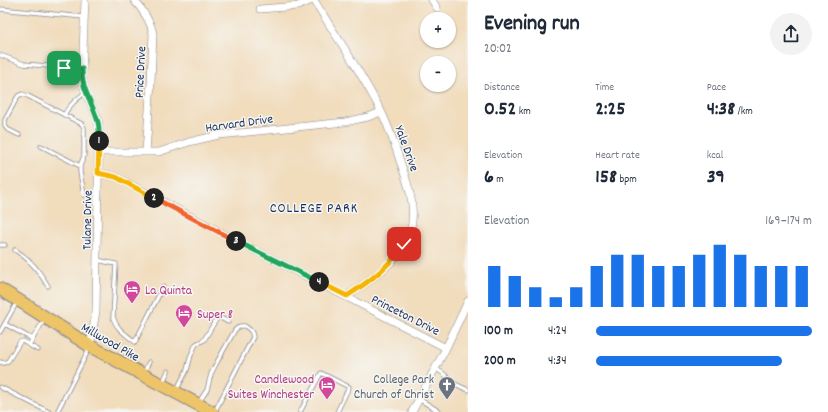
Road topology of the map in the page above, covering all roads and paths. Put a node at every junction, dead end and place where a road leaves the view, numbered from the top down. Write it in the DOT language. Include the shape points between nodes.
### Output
graph roads {
  1 [pos="85,0"];
  2 [pos="134,0"];
  3 [pos="313,0"];
  4 [pos="432,0"];
  5 [pos="437,8"];
  6 [pos="0,9"];
  7 [pos="260,9"];
  8 [pos="85,17"];
  9 [pos="0,55"];
  10 [pos="82,69"];
  11 [pos="86,92"];
  12 [pos="381,112"];
  13 [pos="64,115"];
  14 [pos="19,135"];
  15 [pos="41,146"];
  16 [pos="100,152"];
  17 [pos="146,152"];
  18 [pos="80,166"];
  19 [pos="98,173"];
  20 [pos="84,195"];
  21 [pos="0,245"];
  22 [pos="5,245"];
  23 [pos="15,250"];
  24 [pos="97,260"];
  25 [pos="48,286"];
  26 [pos="163,287"];
  27 [pos="0,289"];
  28 [pos="347,296"];
  29 [pos="18,300"];
  30 [pos="468,301"];
  31 [pos="45,317"];
  32 [pos="465,317"];
  33 [pos="228,322"];
  34 [pos="5,324"];
  35 [pos="0,332"];
  36 [pos="32,340"];
  37 [pos="29,345"];
  38 [pos="90,346"];
  39 [pos="446,348"];
  40 [pos="38,350"];
  41 [pos="0,362"];
  42 [pos="149,362"];
  43 [pos="435,368"];
  44 [pos="168,371"];
  45 [pos="142,375"];
  46 [pos="161,385"];
  47 [pos="0,387"];
  48 [pos="468,390"];
  49 [pos="175,392"];
  50 [pos="419,399"];
  51 [pos="198,404"];
  52 [pos="49,412"];
  53 [pos="57,412"];
  54 [pos="213,412"];
  55 [pos="300,412"];
  56 [pos="337,412"];
  57 [pos="412,412"];
  58 [pos="440,412"];
  1 -- 8 [label="street, Tulane Drive"];
  2 -- 17 [label="street, Price Drive" via="148,18 153,33"];
  3 -- 7 [label="street" via="298,6"];
  3 -- 12 [label="street, Yale Drive" via="356,66"];
  4 -- 5 [label="street"];
  6 -- 8 [label="lane"];
  8 -- 10 [label="street, Tulane Drive"];
  9 -- 10 [label="lane" via="28,65"];
  10 -- 11 [label="street, Tulane Drive"];
  11 -- 13 [label="lane" via="73,102"];
  11 -- 16 [label="street, Tulane Drive" via="98,119"];
  12 -- 17 [label="street, Harvard Drive" via="346,122 219,135 159,152"];
  12 -- 28 [label="street, Yale Drive" via="410,192 413,205 412,224 398,254 362,287"];
  13 -- 14 [label="lane" via="22,94 18,96 4,123 7,129"];
  13 -- 18 [label="lane" via="82,124 84,128 84,156"];
  15 -- 18 [label="lane"];
  16 -- 17 [label="street, Harvard Drive"];
  16 -- 19 [label="street, Tulane Drive"];
  18 -- 20 [label="lane"];
  19 -- 24 [label="street, Tulane Drive"];
  19 -- 28 [label="street, Princeton Drive" via="116,177"];
  21 -- 22 [label="lane"];
  23 -- 25 [label="lane" via="28,258"];
  24 -- 26 [label="lane" via="116,264 114,323 135,342"];
  24 -- 38 [label="street, Tulane Drive" via="96,312"];
  27 -- 29 [label="highway, Millwood Pike"];
  28 -- 39 [label="street, Princeton Drive"];
  29 -- 31 [label="highway, Millwood Pike"];
  29 -- 34 [label="lane"];
  30 -- 32 [label="street"];
  31 -- 36 [label="lane"];
  31 -- 38 [label="highway, Millwood Pike"];
  32 -- 39 [label="street"];
  33 -- 49 [label="lane" via="217,318 204,340 196,344 187,370"];
  34 -- 35 [label="lane"];
  34 -- 36 [label="lane"];
  36 -- 37 [label="lane"];
  37 -- 40 [label="lane"];
  37 -- 41 [label="lane" via="20,342 8,361"];
  38 -- 45 [label="highway, Millwood Pike"];
  38 -- 53 [label="lane"];
  39 -- 43 [label="street"];
  42 -- 45 [label="lane"];
  43 -- 48 [label="lane" via="453,383"];
  43 -- 50 [label="street"];
  44 -- 46 [label="lane"];
  45 -- 46 [label="highway, Millwood Pike"];
  46 -- 49 [label="highway, Millwood Pike"];
  47 -- 52 [label="lane"];
  49 -- 51 [label="highway, Millwood Pike"];
  50 -- 57 [label="street"];
  50 -- 58 [label="lane"];
  51 -- 54 [label="highway, Millwood Pike"];
  51 -- 54 [label="lane" via="235,330 245,326 253,337"];
  55 -- 56 [label="lane" via="321,373 349,387"];
}
